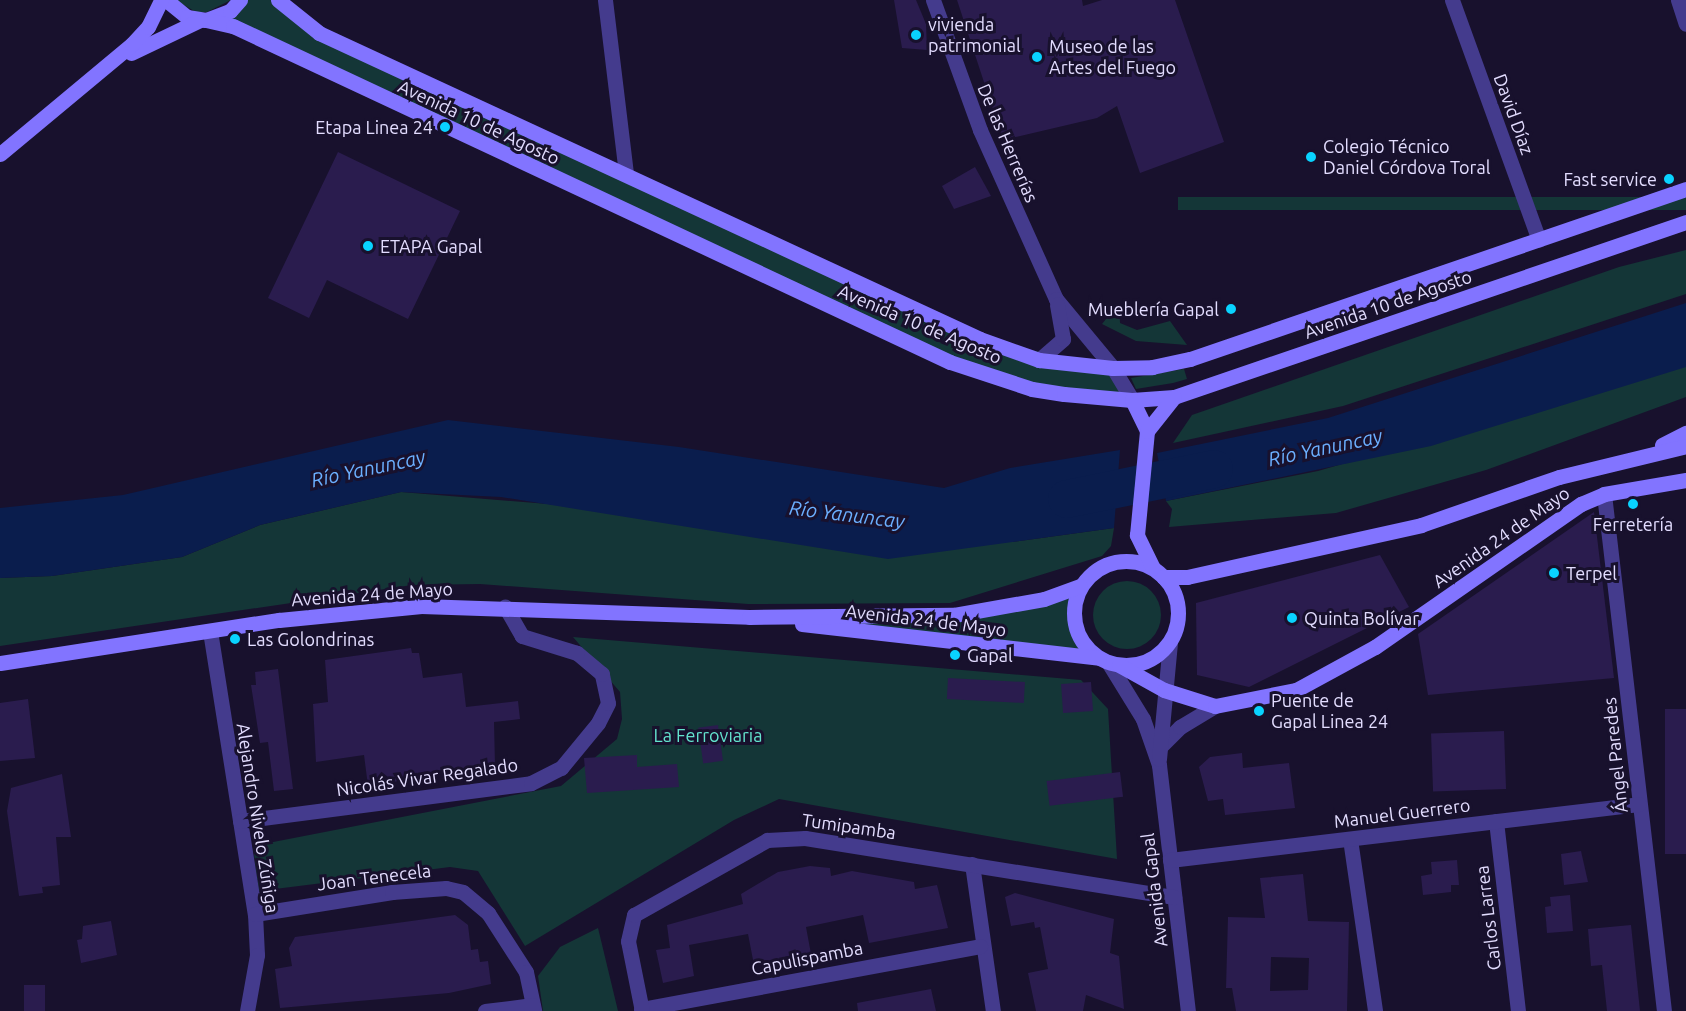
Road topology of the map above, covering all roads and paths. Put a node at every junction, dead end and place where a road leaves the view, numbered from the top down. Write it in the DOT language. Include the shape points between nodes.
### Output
graph roads {
  1 [pos="164,0"];
  2 [pos="240,0"];
  3 [pos="278,0"];
  4 [pos="605,0"];
  5 [pos="933,0"];
  6 [pos="1452,0"];
  7 [pos="1678,0"];
  8 [pos="203,20"];
  9 [pos="1686,24"];
  10 [pos="107,66"];
  11 [pos="0,154"];
  12 [pos="626,173"];
  13 [pos="1686,189"];
  14 [pos="1686,222"];
  15 [pos="1539,240"];
  16 [pos="1056,299"];
  17 [pos="1039,360"];
  18 [pos="1113,368"];
  19 [pos="1174,397"];
  20 [pos="1132,400"];
  21 [pos="1148,431"];
  22 [pos="1686,433"];
  23 [pos="1686,446"];
  24 [pos="1651,451"];
  25 [pos="1686,480"];
  26 [pos="1604,494"];
  27 [pos="1137,535"];
  28 [pos="1102,567"];
  29 [pos="1158,573"];
  30 [pos="1080,586"];
  31 [pos="505,607"];
  32 [pos="749,617"];
  33 [pos="210,631"];
  34 [pos="1170,642"];
  35 [pos="1109,662"];
  36 [pos="0,663"];
  37 [pos="1164,690"];
  38 [pos="1215,706"];
  39 [pos="1161,746"];
  40 [pos="1159,765"];
  41 [pos="1639,804"];
  42 [pos="1496,821"];
  43 [pos="240,822"];
  44 [pos="1350,839"];
  45 [pos="1170,860"];
  46 [pos="972,864"];
  47 [pos="1174,897"];
  48 [pos="255,914"];
  49 [pos="981,946"];
  50 [pos="533,1008"];
  51 [pos="641,1010"];
  52 [pos="247,1011"];
  53 [pos="485,1011"];
  54 [pos="993,1011"];
  55 [pos="1188,1011"];
  56 [pos="1375,1011"];
  57 [pos="1518,1011"];
  58 [pos="1664,1011"];
  1 -- 8 [label="main road, Avenida 10 de Agosto" via="178,13"];
  1 -- 10 [label="main road" via="148,27"];
  2 -- 8 [label="main road" via="230,11"];
  3 -- 12 [label="main road, Avenida 10 de Agosto" via="319,33"];
  4 -- 12 [label="street"];
  5 -- 16 [label="street, De las Herrerías" via="980,130"];
  6 -- 15 [label="street, David Díaz"];
  7 -- 9 [label="street"];
  8 -- 10 [label="main road" via="163,34"];
  8 -- 20 [label="main road, Avenida 10 de Agosto" via="233,26 950,362 1032,389"];
  10 -- 11 [label="main road"];
  12 -- 17 [label="main road, Avenida 10 de Agosto" via="980,339"];
  13 -- 15 [label="main road, Avenida 10 de Agosto"];
  14 -- 19 [label="main road, Avenida 10 de Agosto"];
  15 -- 18 [label="main road, Avenida 10 de Agosto" via="1190,359 1152,367"];
  16 -- 17 [label="street, De las Herrerías" via="1063,339"];
  16 -- 18 [label="street, De las Herrerías"];
  17 -- 18 [label="main road, Avenida 10 de Agosto"];
  18 -- 20 [label="street, De las Herrerías"];
  19 -- 20 [label="main road, Avenida 10 de Agosto"];
  19 -- 21 [label="main road"];
  20 -- 21 [label="main road"];
  21 -- 27 [label="main road"];
  22 -- 24 [label="main road, Avenida 24 de Mayo"];
  23 -- 24 [label="main road, Avenida 24 de Mayo"];
  24 -- 29 [label="main road, Avenida 24 de Mayo" via="1421,525 1187,577"];
  25 -- 26 [label="main road, Avenida 24 de Mayo"];
  26 -- 38 [label="main road, Avenida 24 de Mayo" via="1525,540 1435,607 1315,682 1270,698"];
  26 -- 41 [label="street, Ángel Paredes"];
  27 -- 28 [label="main road"];
  27 -- 29 [label="main road"];
  28 -- 29 [label="main road" via="1127,561"];
  28 -- 30 [label="main road"];
  29 -- 34 [label="main road" via="1177,602 1178,616"];
  30 -- 32 [label="main road, Avenida 24 de Mayo" via="1044,599 954,615"];
  30 -- 35 [label="main road" via="1074,606 1075,626 1084,644"];
  31 -- 32 [label="main road, Avenida 24 de Mayo"];
  31 -- 33 [label="main road, Avenida 24 de Mayo" via="421,606"];
  31 -- 43 [label="street, Nicolás Vivar Regalado" via="522,636 577,653 602,674 608,703 561,768 531,783"];
  32 -- 35 [label="main road, Avenida 24 de Mayo"];
  33 -- 36 [label="main road, Avenida 24 de Mayo"];
  33 -- 43 [label="street, Alejandro Nivelo Zúñiga"];
  34 -- 35 [label="main road" via="1142,663"];
  34 -- 37 [label="street, Avenida Gapal"];
  35 -- 37 [label="main road, Avenida 24 de Mayo"];
  35 -- 40 [label="street, Avenida Gapal" via="1143,719"];
  37 -- 38 [label="main road, Avenida 24 de Mayo"];
  37 -- 39 [label="street, Avenida Gapal"];
  38 -- 39 [label="street" via="1180,727"];
  39 -- 40 [label="street, Avenida Gapal"];
  40 -- 45 [label="street, Avenida Gapal"];
  41 -- 42 [label="street, Manuel Guerrero"];
  41 -- 58 [label="street, Ángel Paredes"];
  42 -- 44 [label="street, Manuel Guerrero"];
  42 -- 57 [label="street, Carlos Larrea"];
  43 -- 48 [label="street, Alejandro Nivelo Zúñiga"];
  44 -- 45 [label="street, Manuel Guerrero"];
  44 -- 56 [label="street"];
  45 -- 47 [label="street, Avenida Gapal"];
  46 -- 47 [label="street, Tumipamba"];
  46 -- 49 [label="street"];
  46 -- 51 [label="street, Tumipamba" via="805,838 767,840 634,915 628,941"];
  47 -- 55 [label="street, Avenida Gapal"];
  48 -- 50 [label="street, Joan Tenecela" via="392,892 446,888 463,892 488,913 526,972"];
  48 -- 52 [label="street, Alejandro Nivelo Zúñiga" via="257,955"];
  49 -- 51 [label="street, Capulispamba"];
  49 -- 54 [label="street"];
  50 -- 53 [label="street"];
}
